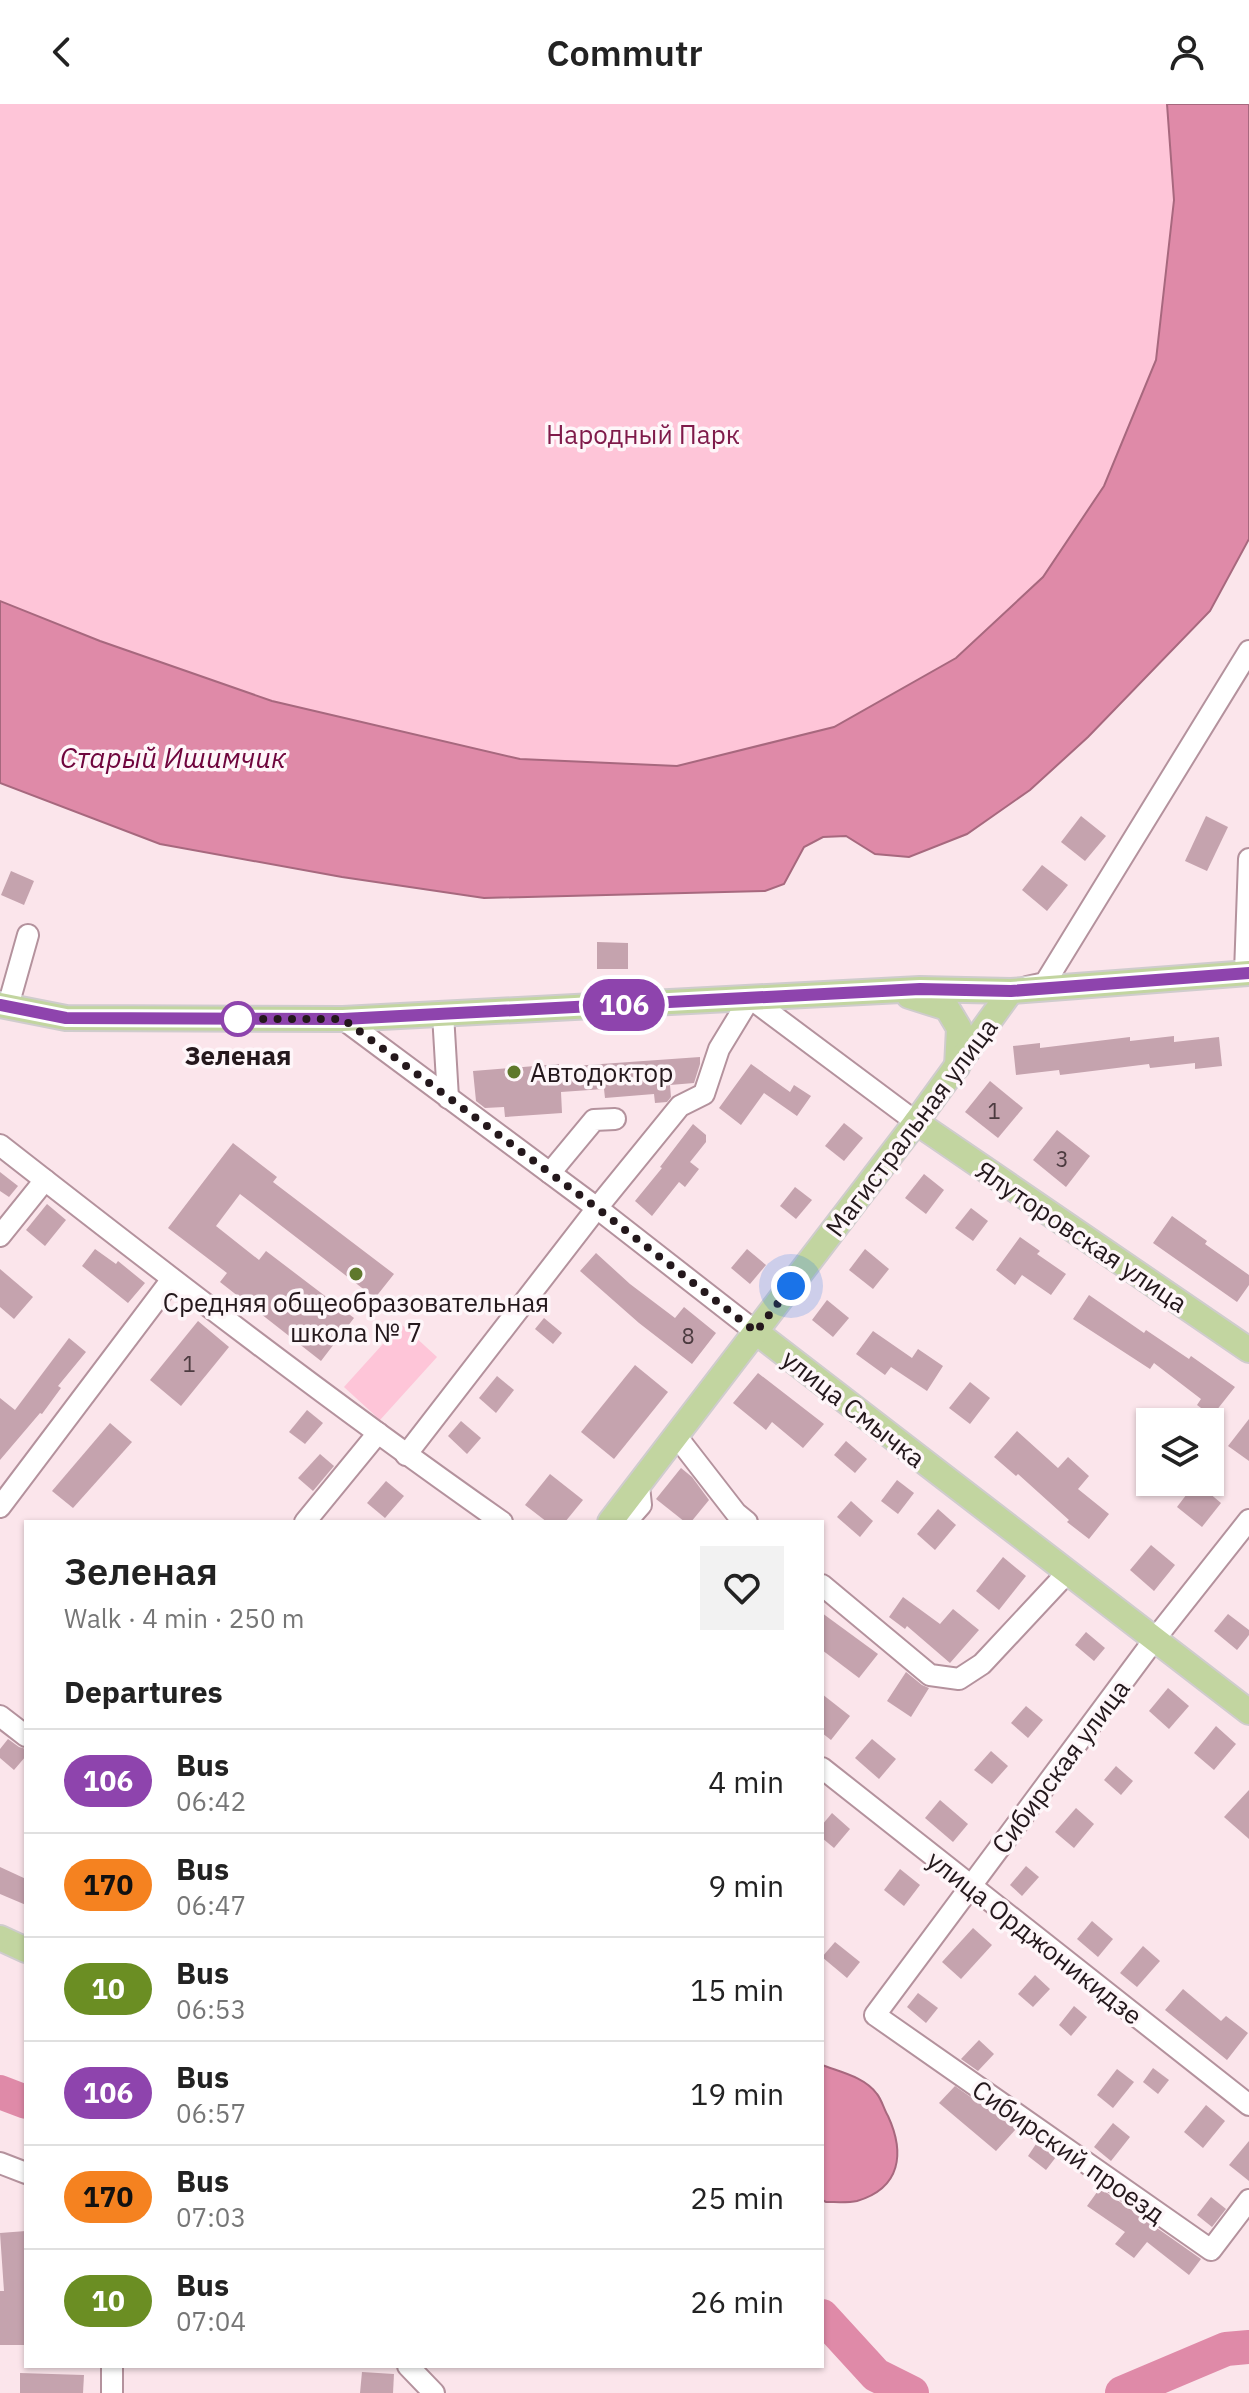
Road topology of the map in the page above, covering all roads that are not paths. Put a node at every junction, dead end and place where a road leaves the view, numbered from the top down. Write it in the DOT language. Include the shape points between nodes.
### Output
graph roads {
  1 [pos="1249,651"];
  2 [pos="1249,859"];
  3 [pos="28,935"];
  4 [pos="1248,974"];
  5 [pos="892,990"];
  6 [pos="1011,991"];
  7 [pos="750,998"];
  8 [pos="4,1006"];
  9 [pos="443,1014"];
  10 [pos="343,1019"];
  11 [pos="957,1067"];
  12 [pos="448,1098"];
  13 [pos="615,1119"];
  14 [pos="916,1122"];
  15 [pos="0,1145"];
  16 [pos="550,1173"];
  17 [pos="45,1180"];
  18 [pos="597,1208"];
  19 [pos="0,1236"];
  20 [pos="172,1279"];
  21 [pos="756,1332"];
  22 [pos="1249,1350"];
  23 [pos="378,1433"];
  24 [pos="677,1437"];
  25 [pos="406,1455"];
  26 [pos="639,1486"];
  27 [pos="0,1507"];
  28 [pos="307,1520"];
  29 [pos="499,1520"];
  30 [pos="612,1520"];
  31 [pos="628,1520"];
  32 [pos="745,1520"];
  33 [pos="1249,1520"];
  34 [pos="1067,1573"];
  35 [pos="824,1587"];
  36 [pos="1154,1640"];
  37 [pos="1249,1712"];
  38 [pos="0,1716"];
  39 [pos="24,1734"];
  40 [pos="824,1770"];
  41 [pos="969,1886"];
  42 [pos="0,1938"];
  43 [pos="24,1949"];
  44 [pos="875,2015"];
  45 [pos="1249,2105"];
  46 [pos="0,2163"];
  47 [pos="24,2172"];
  48 [pos="1249,2200"];
  49 [pos="112,2368"];
  50 [pos="410,2368"];
  51 [pos="112,2393"];
  52 [pos="434,2393"];
  1 -- 6 [label="street, Магистральная улица" via="1045,983"];
  2 -- 4 [label="street"];
  3 -- 8 [label="street"];
  4 -- 6 [label="main road"];
  5 -- 6 [label="main road"];
  5 -- 7 [label="main road"];
  5 -- 11 [label="main road" via="947,1008 959,1028"];
  6 -- 11 [label="main road, Магистральная улица"];
  7 -- 9 [label="main road"];
  7 -- 14 [label="street"];
  7 -- 18 [label="street" via="719,1049 704,1094 680,1106"];
  8 -- 10 [label="main road" via="66,1018"];
  9 -- 10 [label="main road"];
  9 -- 12 [label="street"];
  10 -- 12 [label="street, улица Смычка"];
  11 -- 14 [label="main road, Магистральная улица"];
  12 -- 16 [label="street, улица Смычка"];
  13 -- 16 [label="street" via="594,1120"];
  14 -- 21 [label="main road, Магистральная улица"];
  14 -- 22 [label="main road, Ялуторовская улица"];
  15 -- 17 [label="street"];
  16 -- 18 [label="street, улица Смычка"];
  17 -- 19 [label="street"];
  17 -- 20 [label="street"];
  18 -- 21 [label="street, улица Смычка"];
  18 -- 25 [label="street"];
  20 -- 23 [label="street"];
  20 -- 27 [label="street"];
  21 -- 24 [label="main road, Магистральная улица"];
  21 -- 34 [label="main road, улица Смычка"];
  23 -- 25 [label="street"];
  23 -- 28 [label="street"];
  24 -- 26 [label="main road, Магистральная улица"];
  24 -- 32 [label="street"];
  25 -- 29 [label="street"];
  26 -- 30 [label="main road, Магистральная улица"];
  26 -- 31 [label="street" via="641,1505"];
  33 -- 36 [label="street, Сибирская улица"];
  34 -- 35 [label="street" via="982,1664 959,1679 930,1675"];
  34 -- 36 [label="main road, улица Смычка"];
  36 -- 37 [label="main road, улица Смычка"];
  36 -- 41 [label="street, Сибирская улица"];
  38 -- 39 [label="street"];
  40 -- 41 [label="street, улица Орджоникидзе"];
  41 -- 44 [label="street, Сибирская улица"];
  41 -- 45 [label="street, улица Орджоникидзе"];
  42 -- 43 [label="main road"];
  44 -- 48 [label="street, Сибирский проезд" via="1211,2250"];
  46 -- 47 [label="street"];
  49 -- 51 [label="street"];
  50 -- 52 [label="street"];
}
